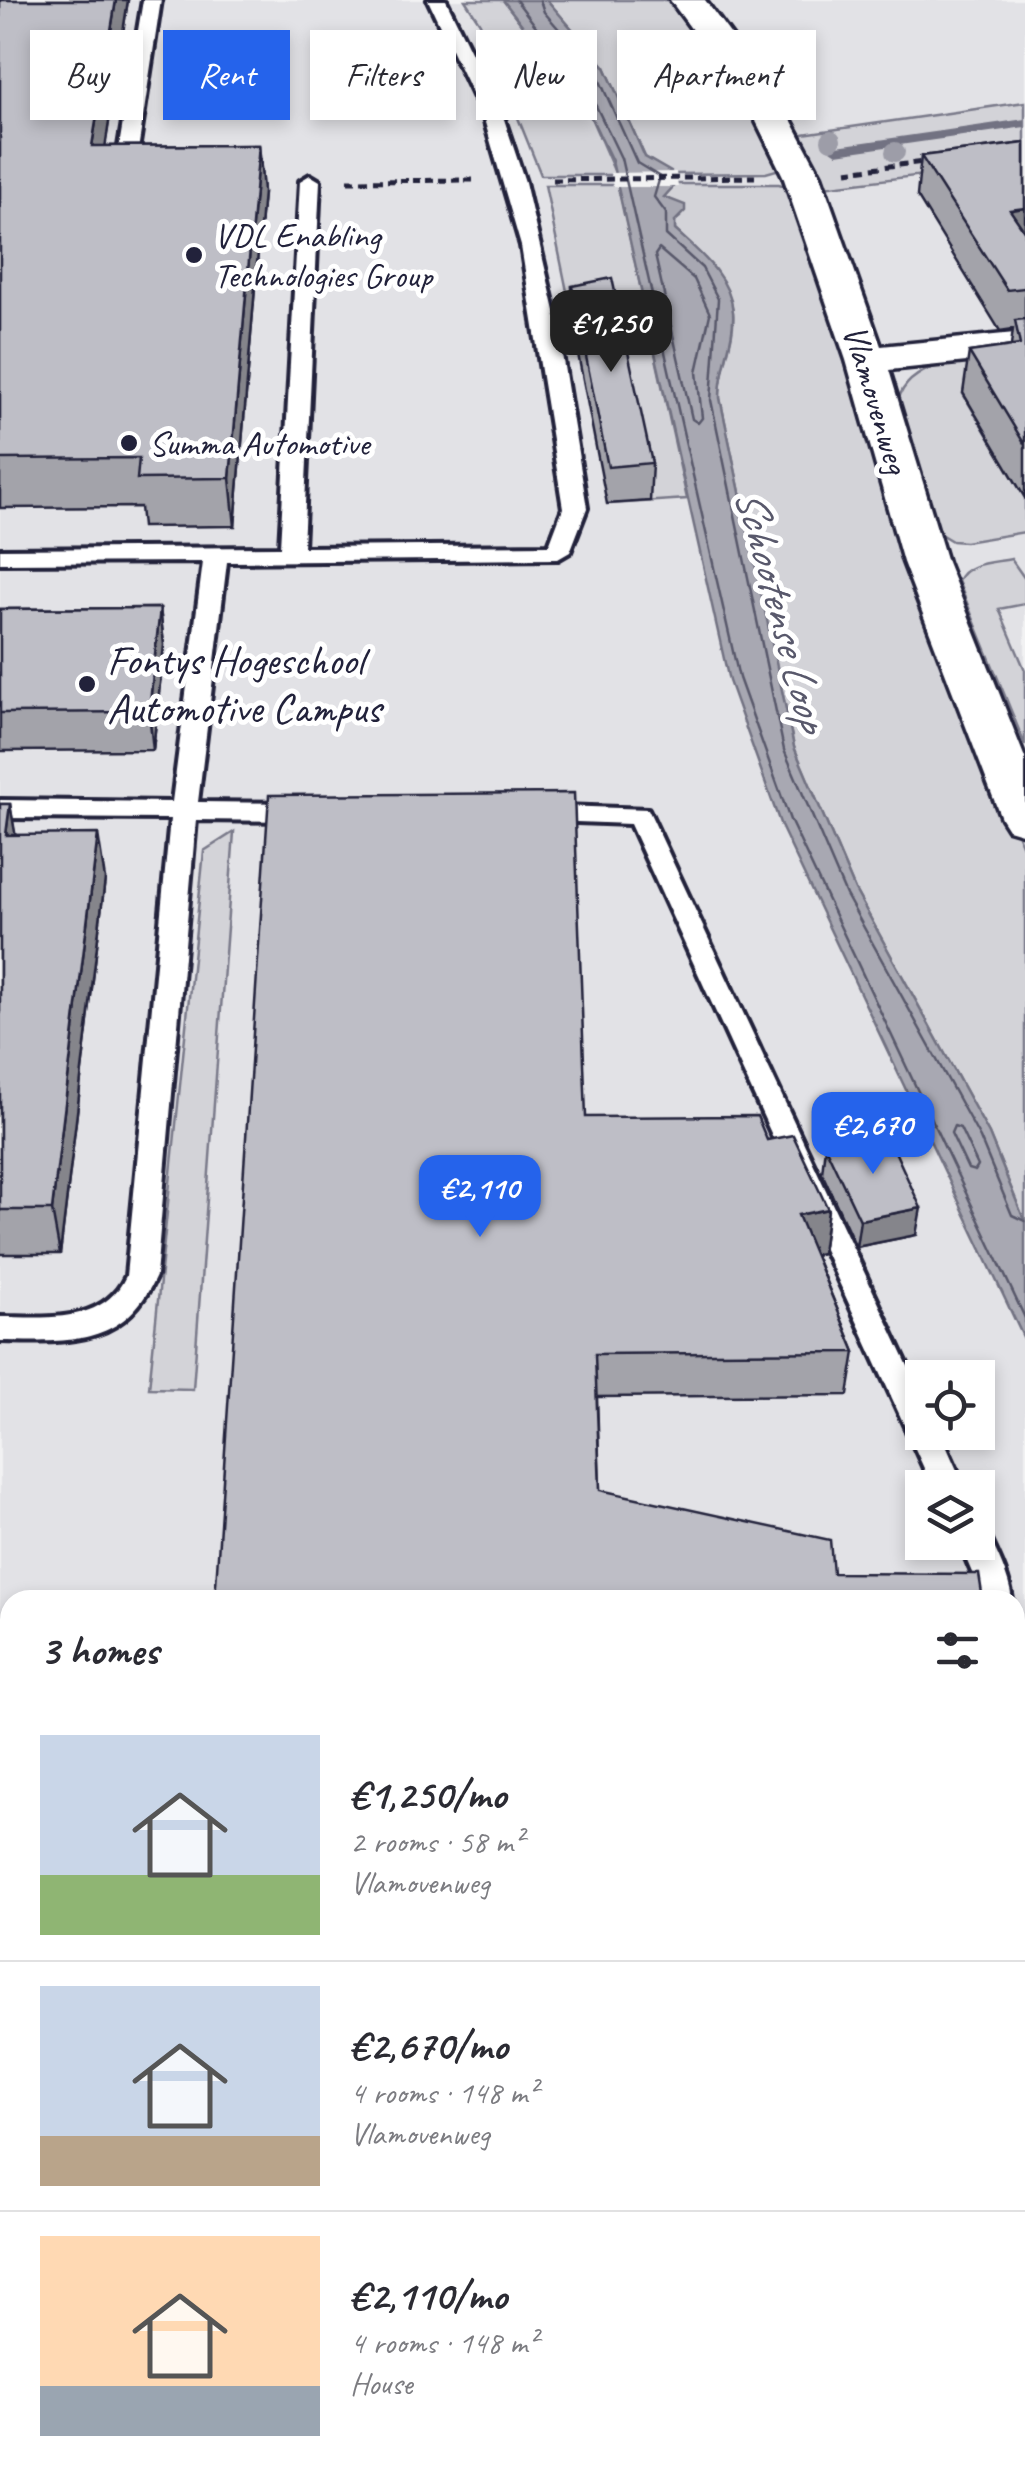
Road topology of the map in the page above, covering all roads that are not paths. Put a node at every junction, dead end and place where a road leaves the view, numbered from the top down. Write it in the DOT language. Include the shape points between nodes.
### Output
graph roads {
  1 [pos="152,0"];
  2 [pos="437,0"];
  3 [pos="688,0"];
  4 [pos="310,181"];
  5 [pos="123,183"];
  6 [pos="1025,344"];
  7 [pos="866,360"];
  8 [pos="291,555"];
  9 [pos="0,556"];
  10 [pos="216,556"];
  11 [pos="0,810"];
  12 [pos="184,811"];
  13 [pos="332,812"];
  14 [pos="505,814"];
  15 [pos="1025,818"];
  16 [pos="0,1329"];
  17 [pos="905,1392"];
  18 [pos="983,1560"];
  19 [pos="994,1590"];
  1 -- 5 [label="lane"];
  2 -- 8 [label="lane" via="483,84 515,180 575,508 558,552"];
  3 -- 7 [label="street, Vlamovenweg" via="767,108 802,176"];
  4 -- 8 [label="lane"];
  6 -- 7 [label="street"];
  7 -- 15 [label="street, Vlamovenweg" via="925,562"];
  8 -- 10 [label="lane"];
  9 -- 10 [label="lane"];
  10 -- 12 [label="lane"];
  11 -- 12 [label="lane"];
  12 -- 13 [label="lane"];
  12 -- 16 [label="lane" via="135,1295 96,1325"];
  14 -- 17 [label="lane" via="639,815"];
  18 -- 19 [label="lane"];
}
